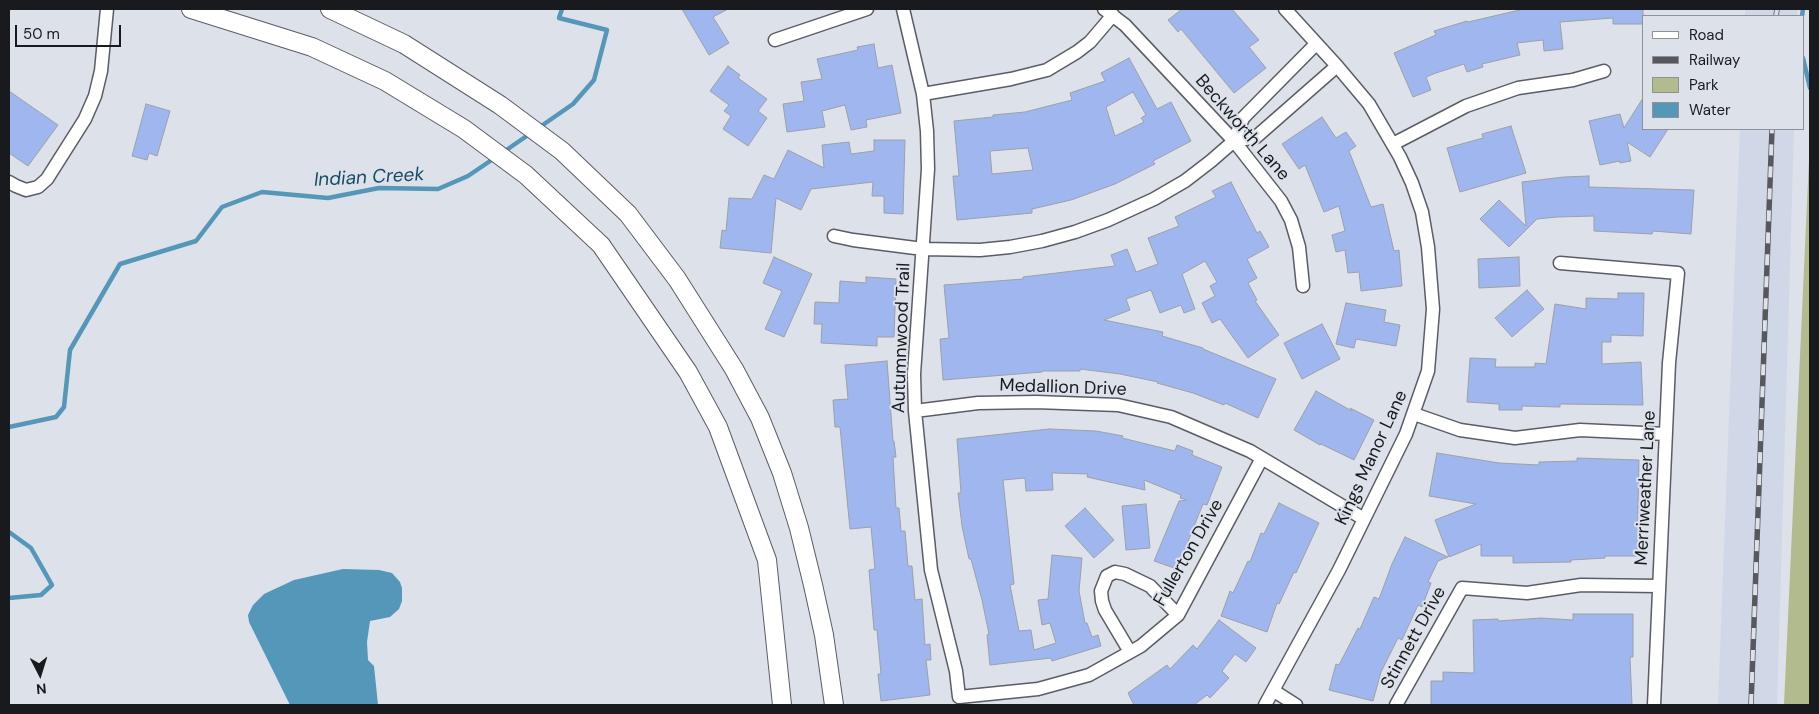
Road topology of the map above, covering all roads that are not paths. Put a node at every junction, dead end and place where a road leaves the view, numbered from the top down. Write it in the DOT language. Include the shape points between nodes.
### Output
graph roads {
  1 [pos="107,9"];
  2 [pos="192,9"];
  3 [pos="330,9"];
  4 [pos="866,9"];
  5 [pos="903,9"];
  6 [pos="1285,9"];
  7 [pos="1109,12"];
  8 [pos="775,40"];
  9 [pos="1316,44"];
  10 [pos="1337,66"];
  11 [pos="1604,71"];
  12 [pos="923,94"];
  13 [pos="1234,141"];
  14 [pos="1393,144"];
  15 [pos="9,182"];
  16 [pos="834,236"];
  17 [pos="923,250"];
  18 [pos="1560,263"];
  19 [pos="1303,286"];
  20 [pos="915,411"];
  21 [pos="1414,414"];
  22 [pos="1666,434"];
  23 [pos="1262,458"];
  24 [pos="1364,519"];
  25 [pos="1659,586"];
  26 [pos="1178,615"];
  27 [pos="1130,652"];
  28 [pos="1274,691"];
  29 [pos="959,697"];
  30 [pos="782,705"];
  31 [pos="834,705"];
  32 [pos="1265,705"];
  33 [pos="1296,705"];
  34 [pos="1396,705"];
  35 [pos="1654,705"];
  1 -- 15 [label="street" via="101,71 86,119 38,188 26,190"];
  2 -- 30 [label="main road" via="312,47 385,81 464,129 526,176 601,245 683,365 718,427 766,560"];
  3 -- 31 [label="main road" via="404,44 500,105 562,151 628,214 677,279 734,369 760,418 782,473 799,528 824,635"];
  4 -- 8 [label="street"];
  5 -- 12 [label="street, Autumnwood Trail"];
  6 -- 9 [label="street, Kings Manor Lane"];
  7 -- 12 [label="street" via="1090,42 1047,70 1020,78"];
  7 -- 13 [label="street, Beckworth Lane"];
  9 -- 10 [label="street, Kings Manor Lane"];
  9 -- 13 [label="street" via="1243,118"];
  10 -- 13 [label="street" via="1256,137"];
  10 -- 14 [label="street, Kings Manor Lane" via="1369,104"];
  11 -- 14 [label="street" via="1573,80 1518,88 1466,106"];
  12 -- 17 [label="street, Autumnwood Trail" via="928,169"];
  13 -- 17 [label="street" via="1169,191 1091,227 1010,247"];
  13 -- 19 [label="street, Beckworth Lane" via="1286,210 1299,247"];
  14 -- 21 [label="street, Kings Manor Lane" via="1422,212 1431,280 1428,371"];
  16 -- 17 [label="street"];
  17 -- 20 [label="street, Autumnwood Trail" via="914,374"];
  18 -- 22 [label="street, Merriweather Lane" via="1678,272"];
  20 -- 23 [label="street, Medallion Drive" via="978,403 1118,405 1171,417"];
  20 -- 29 [label="street, Autumnwood Trail" via="931,570 956,671"];
  21 -- 22 [label="street" via="1460,430 1515,438 1580,430"];
  21 -- 24 [label="street, Kings Manor Lane"];
  22 -- 25 [label="street, Merriweather Lane"];
  23 -- 24 [label="street, Medallion Drive"];
  23 -- 26 [label="street, Fullerton Drive"];
  24 -- 28 [label="street, Kings Manor Lane"];
  25 -- 34 [label="street, Stinnett Drive" via="1581,585 1527,593 1462,588"];
  25 -- 35 [label="street, Merriweather Lane"];
  26 -- 27 [label="street, Fullerton Drive"];
  26 -- 27 [label="street" via="1150,586 1125,574 1115,572 1106,576 1101,591 1102,602"];
  27 -- 29 [label="street, Fullerton Drive" via="1089,675 1038,689"];
  28 -- 32 [label="street, Kings Manor Lane"];
  28 -- 33 [label="street"];
}
